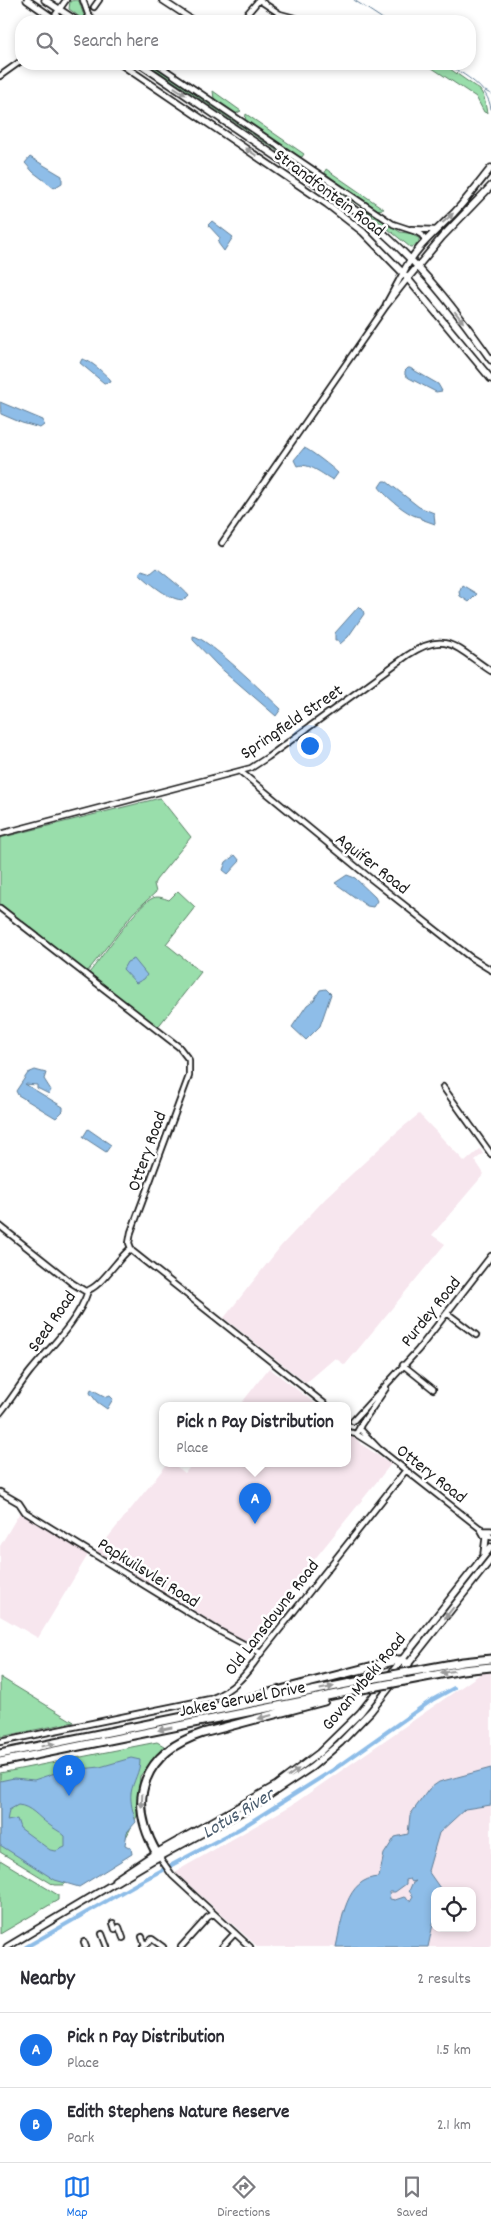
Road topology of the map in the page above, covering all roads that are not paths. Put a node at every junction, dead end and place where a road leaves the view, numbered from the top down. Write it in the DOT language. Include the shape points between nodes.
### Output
graph roads {
  1 [pos="27,0"];
  2 [pos="46,0"];
  3 [pos="66,0"];
  4 [pos="82,0"];
  5 [pos="99,0"];
  6 [pos="162,0"];
  7 [pos="259,0"];
  8 [pos="94,8"];
  9 [pos="60,10"];
  10 [pos="47,15"];
  11 [pos="57,15"];
  12 [pos="68,15"];
  13 [pos="89,15"];
  14 [pos="185,15"];
  15 [pos="246,15"];
  16 [pos="284,15"];
  17 [pos="15,65"];
  18 [pos="130,70"];
  19 [pos="149,70"];
  20 [pos="167,70"];
  21 [pos="0,76"];
  22 [pos="490,172"];
  23 [pos="491,186"];
  24 [pos="407,230"];
  25 [pos="435,230"];
  26 [pos="425,241"];
  27 [pos="410,258"];
  28 [pos="418,266"];
  29 [pos="403,272"];
  30 [pos="408,278"];
  31 [pos="386,306"];
  32 [pos="491,360"];
  33 [pos="491,379"];
  34 [pos="222,543"];
  35 [pos="491,671"];
  36 [pos="241,772"];
  37 [pos="0,834"];
  38 [pos="0,908"];
  39 [pos="491,970"];
  40 [pos="442,1088"];
  41 [pos="491,1154"];
  42 [pos="0,1226"];
  43 [pos="130,1249"];
  44 [pos="491,1256"];
  45 [pos="88,1291"];
  46 [pos="447,1313"];
  47 [pos="476,1335"];
  48 [pos="403,1365"];
  49 [pos="389,1382"];
  50 [pos="433,1389"];
  51 [pos="320,1402"];
  52 [pos="0,1414"];
  53 [pos="351,1420"];
  54 [pos="351,1422"];
  55 [pos="360,1427"];
  56 [pos="351,1433"];
  57 [pos="356,1434"];
  58 [pos="379,1449"];
  59 [pos="406,1470"];
  60 [pos="0,1492"];
  61 [pos="482,1530"];
  62 [pos="491,1531"];
  63 [pos="491,1537"];
  64 [pos="491,1547"];
  65 [pos="484,1556"];
  66 [pos="491,1559"];
  67 [pos="261,1654"];
  68 [pos="491,1659"];
  69 [pos="405,1662"];
  70 [pos="491,1667"];
  71 [pos="364,1689"];
  72 [pos="161,1722"];
  73 [pos="0,1742"];
  74 [pos="0,1754"];
  75 [pos="0,1762"];
  76 [pos="158,1854"];
  77 [pos="214,1914"];
  78 [pos="113,1923"];
  79 [pos="235,1933"];
  80 [pos="102,1934"];
  81 [pos="142,1937"];
  82 [pos="123,1938"];
  83 [pos="84,1942"];
  84 [pos="144,1946"];
  85 [pos="7,1947"];
  86 [pos="86,1947"];
  87 [pos="107,1947"];
  88 [pos="164,1947"];
  89 [pos="181,1947"];
  90 [pos="222,1947"];
  91 [pos="250,1947"];
  1 -- 10 [label="main road"];
  2 -- 9 [label="main road"];
  3 -- 9 [label="street"];
  4 -- 13 [label="street"];
  5 -- 8 [label="street"];
  6 -- 14 [label="street"];
  7 -- 15 [label="street"];
  7 -- 16 [label="street"];
  9 -- 11 [label="street"];
  9 -- 12 [label="main road"];
  17 -- 21 [label="street"];
  29 -- 18 [label="main road, Strandfontein Road, one-way" via="343,216"];
  19 -- 27 [label="main road, Strandfontein Road, one-way" via="355,210"];
  20 -- 24 [label="street, Strandfontein Road" via="393,224"];
  25 -- 22 [label="main road, one-way"];
  23 -- 28 [label="main road"];
  24 -- 25 [label="street, Strandfontein Road"];
  24 -- 26 [label="street, Strandfontein Road" via="420,234"];
  25 -- 26 [label="main road"];
  26 -- 27 [label="main road"];
  27 -- 28 [label="main road, Strandfontein Road"];
  27 -- 29 [label="main road"];
  28 -- 30 [label="main road"];
  28 -- 32 [label="main road, Strandfontein Road, one-way"];
  29 -- 30 [label="main road, Strandfontein Road"];
  29 -- 31 [label="street"];
  30 -- 31 [label="street"];
  30 -- 33 [label="main road, Strandfontein Road"];
  31 -- 34 [label="street"];
  35 -- 36 [label="street, Springfield Street" via="447,643 428,644 408,655 268,757"];
  36 -- 37 [label="street, Springfield Street"];
  36 -- 39 [label="street, Aquifer Road" via="370,878"];
  38 -- 43 [label="street, Ottery Road" via="179,1047 189,1060 189,1076 131,1232"];
  40 -- 41 [label="street"];
  42 -- 45 [label="street" via="72,1283"];
  43 -- 45 [label="street, Seed Road" via="96,1287"];
  43 -- 51 [label="street"];
  44 -- 46 [label="street, Purdey Road"];
  45 -- 52 [label="street, Seed Road" via="64,1331"];
  46 -- 47 [label="street"];
  46 -- 48 [label="street, Purdey Road"];
  48 -- 49 [label="street, Purdey Road"];
  48 -- 50 [label="street"];
  49 -- 53 [label="street, Purdey Road"];
  49 -- 55 [label="street, Purdey Road"];
  54 -- 55 [label="street, Ottery Road"];
  55 -- 57 [label="street, Purdey Road"];
  55 -- 58 [label="street, Ottery Road"];
  56 -- 57 [label="street, Ottery Road"];
  57 -- 58 [label="street, Ottery Road"];
  58 -- 59 [label="street, Ottery Road"];
  59 -- 61 [label="street, Ottery Road"];
  59 -- 67 [label="street, Old Lansdowne Road"];
  60 -- 67 [label="street, Papkuilsvlei Road" via="19,1503 25,1512"];
  61 -- 62 [label="main road"];
  61 -- 63 [label="street, Ottery Road"];
  61 -- 65 [label="main road" via="487,1541"];
  64 -- 65 [label="main road, Govan Mbeki Road"];
  65 -- 69 [label="main road, Govan Mbeki Road"];
  66 -- 69 [label="main road, Govan Mbeki Road, one-way"];
  67 -- 73 [label="street, Old Lansdowne Road" via="237,1684 210,1699"];
  72 -- 68 [label="highway, Jakes Gerwel Drive, one-way, bridge" via="376,1678"];
  69 -- 72 [label="highway" via="286,1687"];
  69 -- 76 [label="main road, Govan Mbeki Road" via="336,1738 308,1762"];
  70 -- 71 [label="highway, Jakes Gerwel Drive, one-way, bridge"];
  71 -- 75 [label="highway, Jakes Gerwel Drive, one-way"];
  71 -- 76 [label="highway, one-way" via="203,1733 186,1739 165,1753 148,1773 141,1804 148,1836"];
  74 -- 72 [label="highway, Jakes Gerwel Drive, one-way"];
  76 -- 77 [label="street" via="166,1868"];
  76 -- 85 [label="main road, Govan Mbeki Road"];
  77 -- 79 [label="street"];
  77 -- 89 [label="street"];
  78 -- 82 [label="street"];
  79 -- 90 [label="street"];
  79 -- 91 [label="street"];
  80 -- 87 [label="street"];
  81 -- 84 [label="street"];
  83 -- 86 [label="street"];
  84 -- 88 [label="street" via="152,1939"];
}
